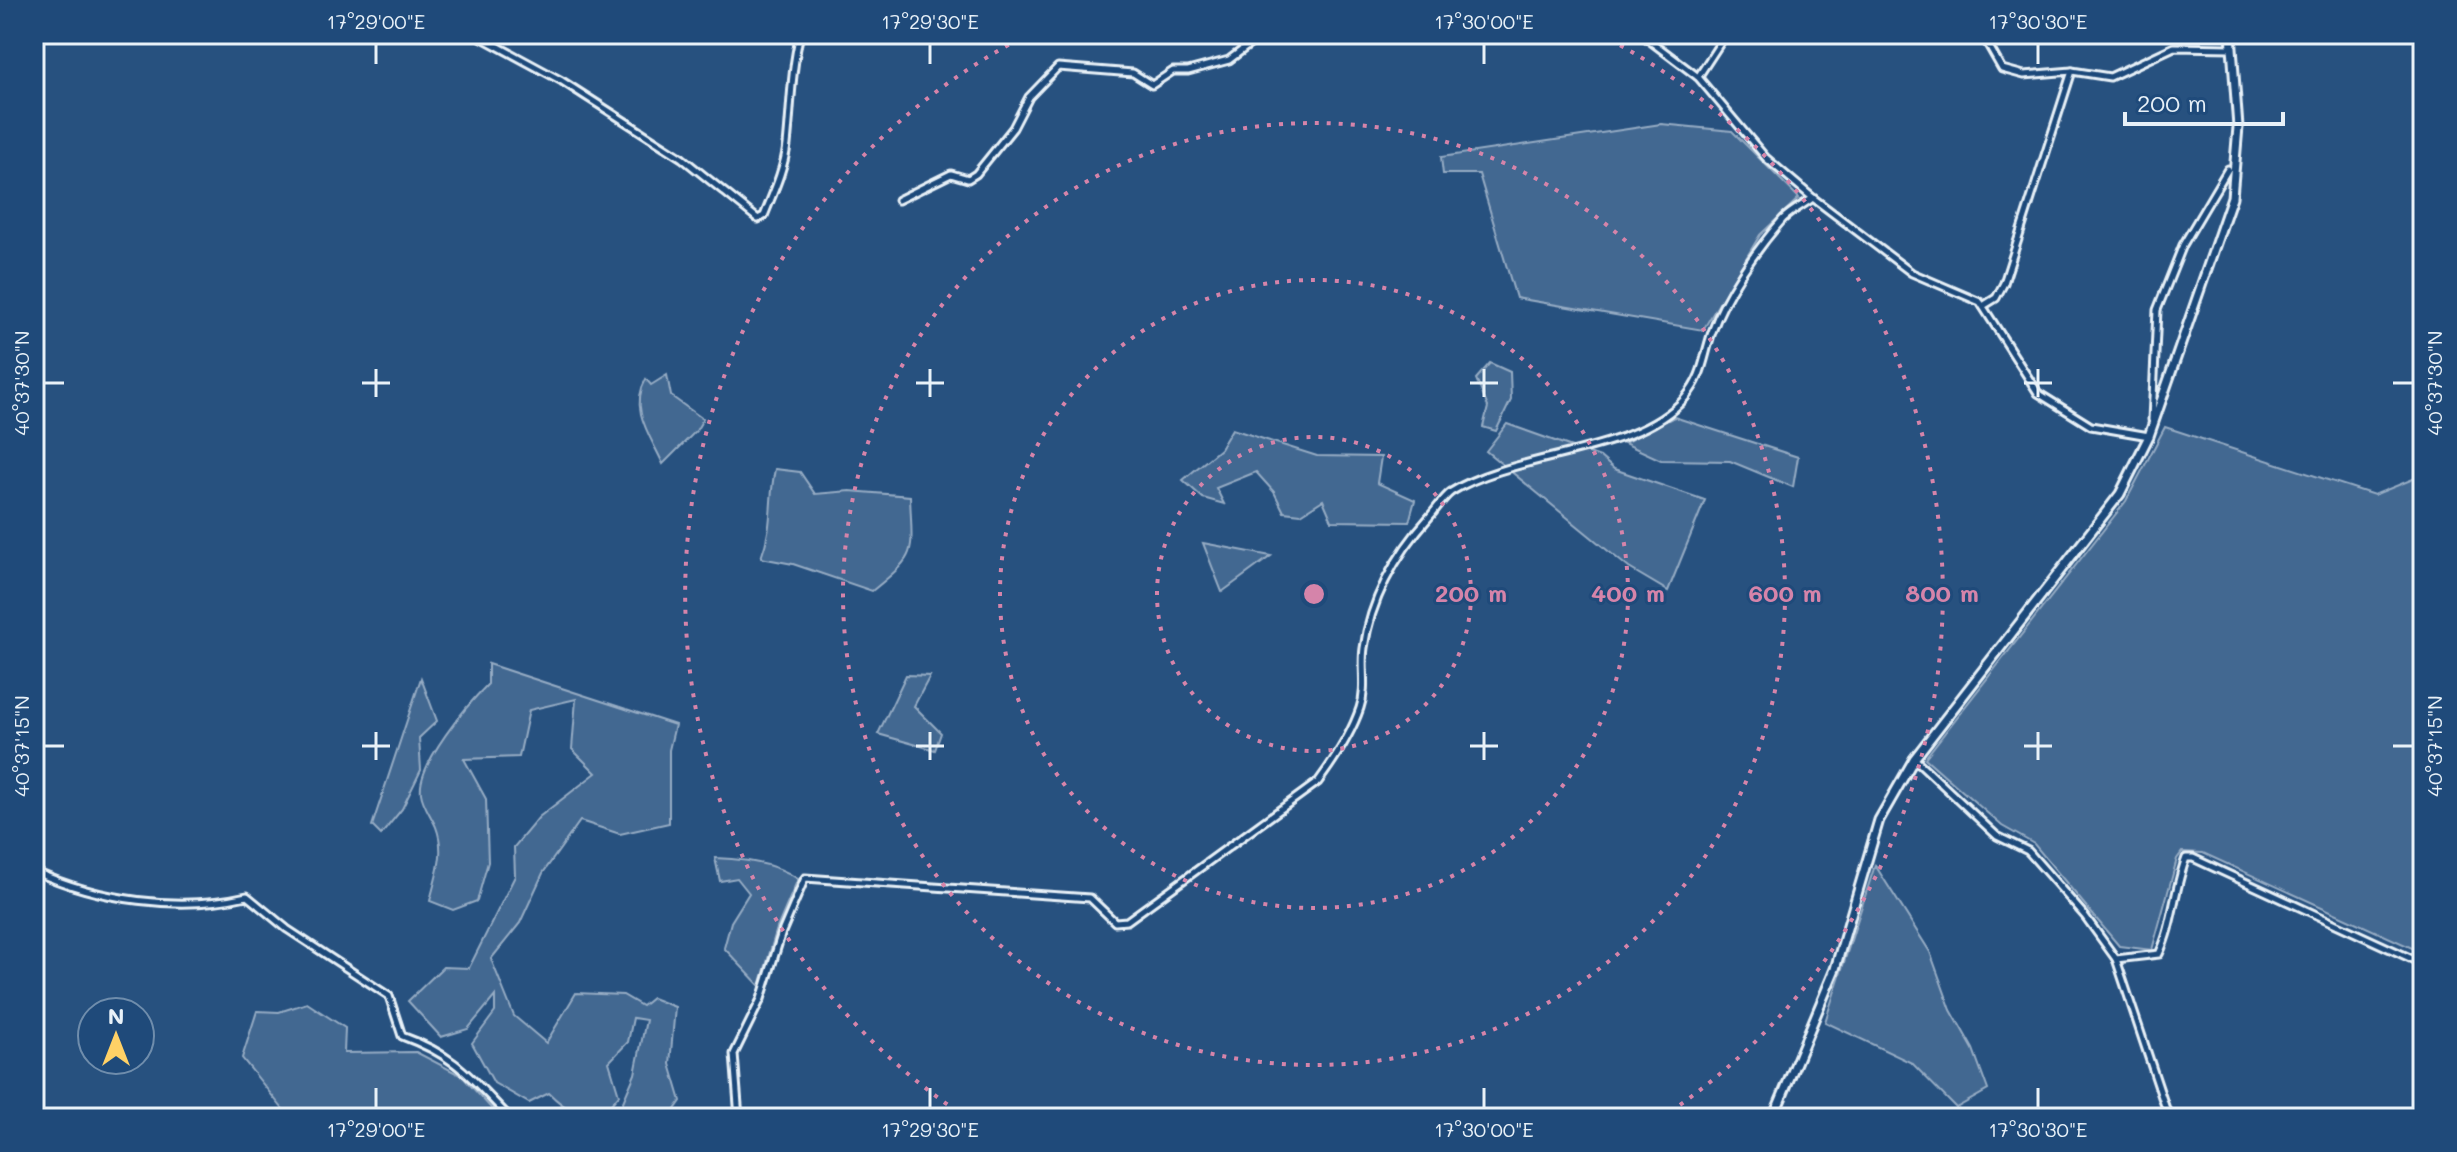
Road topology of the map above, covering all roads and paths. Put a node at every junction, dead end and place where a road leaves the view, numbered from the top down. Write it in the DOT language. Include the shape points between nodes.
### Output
graph roads {
  1 [pos="475,34"];
  2 [pos="800,34"];
  3 [pos="1274,34"];
  4 [pos="1641,34"];
  5 [pos="1726,34"];
  6 [pos="1982,34"];
  7 [pos="2231,34"];
  8 [pos="2232,48"];
  9 [pos="2072,71"];
  10 [pos="1698,77"];
  11 [pos="2228,169"];
  12 [pos="2225,176"];
  13 [pos="2235,177"];
  14 [pos="1813,198"];
  15 [pos="898,200"];
  16 [pos="1983,306"];
  17 [pos="2150,433"];
  18 [pos="1914,759"];
  19 [pos="34,871"];
  20 [pos="2116,959"];
  21 [pos="2423,964"];
  22 [pos="510,1118"];
  23 [pos="739,1118"];
  24 [pos="1773,1118"];
  25 [pos="2169,1118"];
  1 -- 2 [label="street" via="562,81 682,158 758,219 764,216 787,146 792,68"];
  3 -- 15 [label="street" via="1229,60 1173,71 1152,85 1133,73 1058,67 1029,97 1013,128 976,174 968,179 951,174"];
  4 -- 10 [label="street"];
  5 -- 10 [label="street"];
  6 -- 9 [label="street" via="2009,73"];
  7 -- 8 [label="main road"];
  8 -- 9 [label="street" via="2174,47 2110,77"];
  8 -- 13 [label="main road" via="2238,127"];
  9 -- 16 [label="street" via="2004,283 1996,298"];
  10 -- 14 [label="street" via="1766,158"];
  11 -- 12 [label="street"];
  12 -- 13 [label="street"];
  12 -- 17 [label="street" via="2183,245 2157,310"];
  13 -- 17 [label="main road" via="2228,215"];
  14 -- 16 [label="street" via="1912,273"];
  14 -- 23 [label="street" via="1785,217 1745,273 1720,314 1700,376 1664,417 1597,444 1505,467 1450,493 1380,587 1363,651 1360,708 1338,755 1318,782 1127,921 1115,922 1090,898 805,878 761,999 734,1054"];
  16 -- 17 [label="street" via="2038,393 2091,426"];
  17 -- 18 [label="main road" via="2120,494"];
  18 -- 20 [label="street" via="1997,836 2028,851"];
  18 -- 24 [label="main road" via="1879,820 1835,969"];
  19 -- 22 [label="street" via="83,891 140,899 215,903 247,896 389,996 402,1036 449,1056"];
  20 -- 21 [label="street" via="2159,954 2178,880 2186,858 2193,858"];
  20 -- 25 [label="street"];
}
